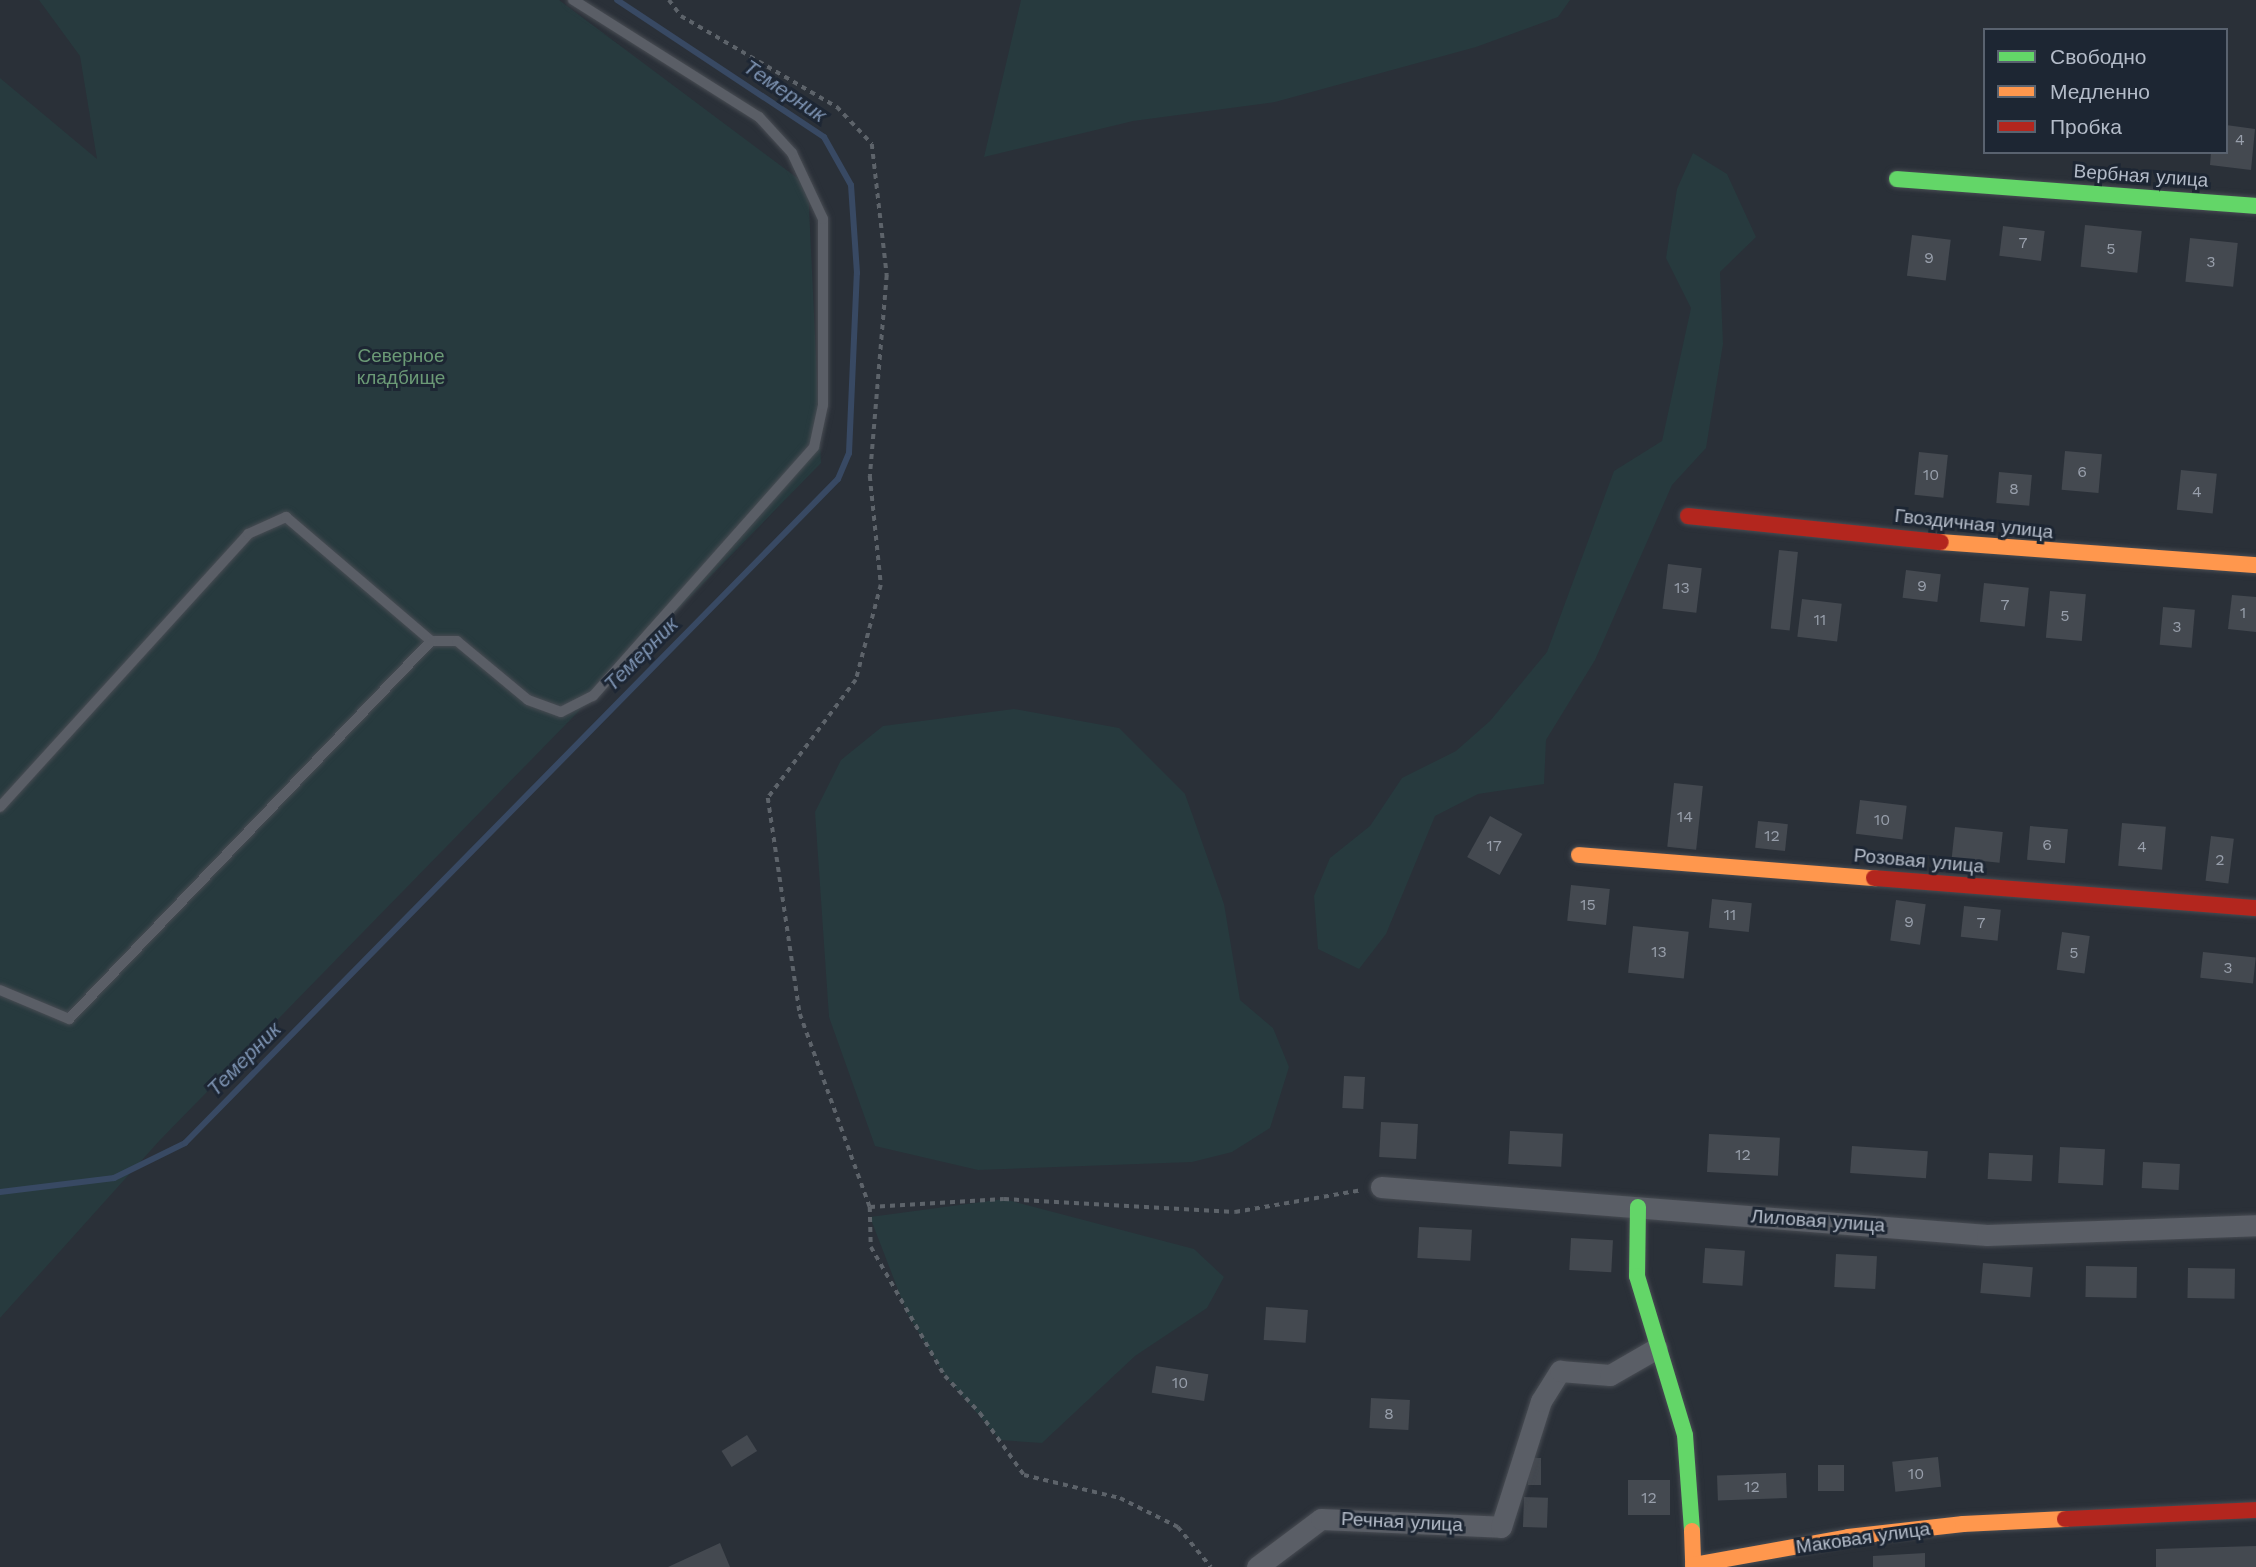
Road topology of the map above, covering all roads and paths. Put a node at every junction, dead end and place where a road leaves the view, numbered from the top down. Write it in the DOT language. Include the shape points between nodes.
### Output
graph roads {
  1 [pos="573,0"];
  2 [pos="669,0"];
  3 [pos="1897,179"];
  4 [pos="2256,206"];
  5 [pos="1688,516"];
  6 [pos="2256,565"];
  7 [pos="431,640"];
  8 [pos="0,807"];
  9 [pos="1578,855"];
  10 [pos="2256,908"];
  11 [pos="0,990"];
  12 [pos="1381,1187"];
  13 [pos="1638,1207"];
  14 [pos="870,1208"];
  15 [pos="2256,1225"];
  16 [pos="1657,1348"];
  17 [pos="2256,1510"];
  18 [pos="1211,1567"];
  19 [pos="1257,1567"];
  1 -- 7 [label="lane" via="759,117 792,153 823,219 824,382 814,447 593,696 561,712 528,700 457,641"];
  2 -- 14 [label="path" via="681,16 837,107 872,144 887,275 870,476 881,585 856,680 768,798 800,1014"];
  3 -- 4 [label="street, Вербная улица"];
  5 -- 6 [label="street, Гвоздичная улица" via="2059,554"];
  7 -- 8 [label="lane" via="286,517 248,534"];
  7 -- 11 [label="lane" via="69,1019"];
  9 -- 10 [label="street, Розовая улица"];
  12 -- 13 [label="street, Лиловая улица"];
  12 -- 14 [label="path" via="1235,1212 1004,1199"];
  13 -- 15 [label="street, Лиловая улица" via="1987,1235"];
  13 -- 16 [label="street, Маковая улица" via="1637,1276"];
  14 -- 18 [label="path" via="871,1247 922,1340 1024,1475 1120,1498 1178,1527"];
  16 -- 17 [label="street, Маковая улица" via="1685,1435 1693,1565 1848,1537 1963,1524"];
  16 -- 19 [label="street, Речная улица" via="1610,1375 1560,1371 1541,1401 1501,1527 1321,1519"];
}
